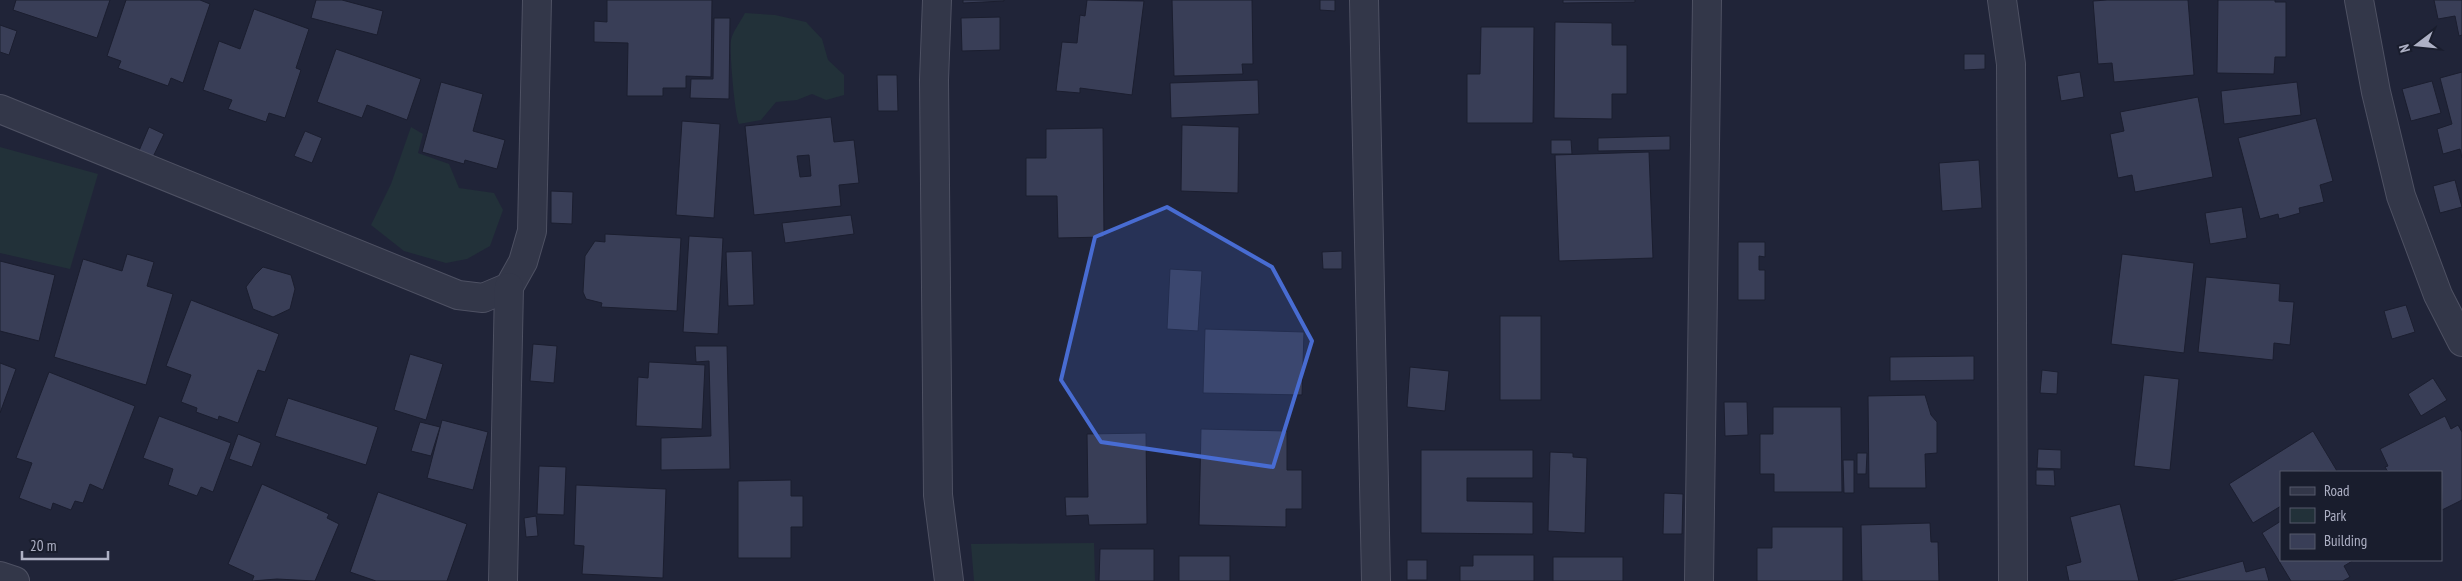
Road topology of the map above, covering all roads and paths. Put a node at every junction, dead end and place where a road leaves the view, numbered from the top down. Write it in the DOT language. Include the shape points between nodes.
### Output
graph roads {
  1 [pos="537,0"];
  2 [pos="937,0"];
  3 [pos="1364,0"];
  4 [pos="1707,0"];
  5 [pos="2002,0"];
  6 [pos="2359,0"];
  7 [pos="0,109"];
  8 [pos="509,287"];
  9 [pos="2462,342"];
  10 [pos="0,576"];
  11 [pos="15,581"];
  12 [pos="503,581"];
  13 [pos="949,581"];
  14 [pos="1376,581"];
  15 [pos="1699,581"];
  16 [pos="2013,581"];
  1 -- 8 [label="street" via="532,230 523,262"];
  2 -- 13 [label="street" via="934,80 938,495"];
  3 -- 14 [label="street"];
  4 -- 15 [label="street"];
  5 -- 16 [label="street" via="2011,64"];
  6 -- 9 [label="street" via="2376,92 2401,196 2438,295"];
  7 -- 8 [label="street" via="458,295 483,298"];
  8 -- 12 [label="street"];
  10 -- 11 [label="street"];
}
